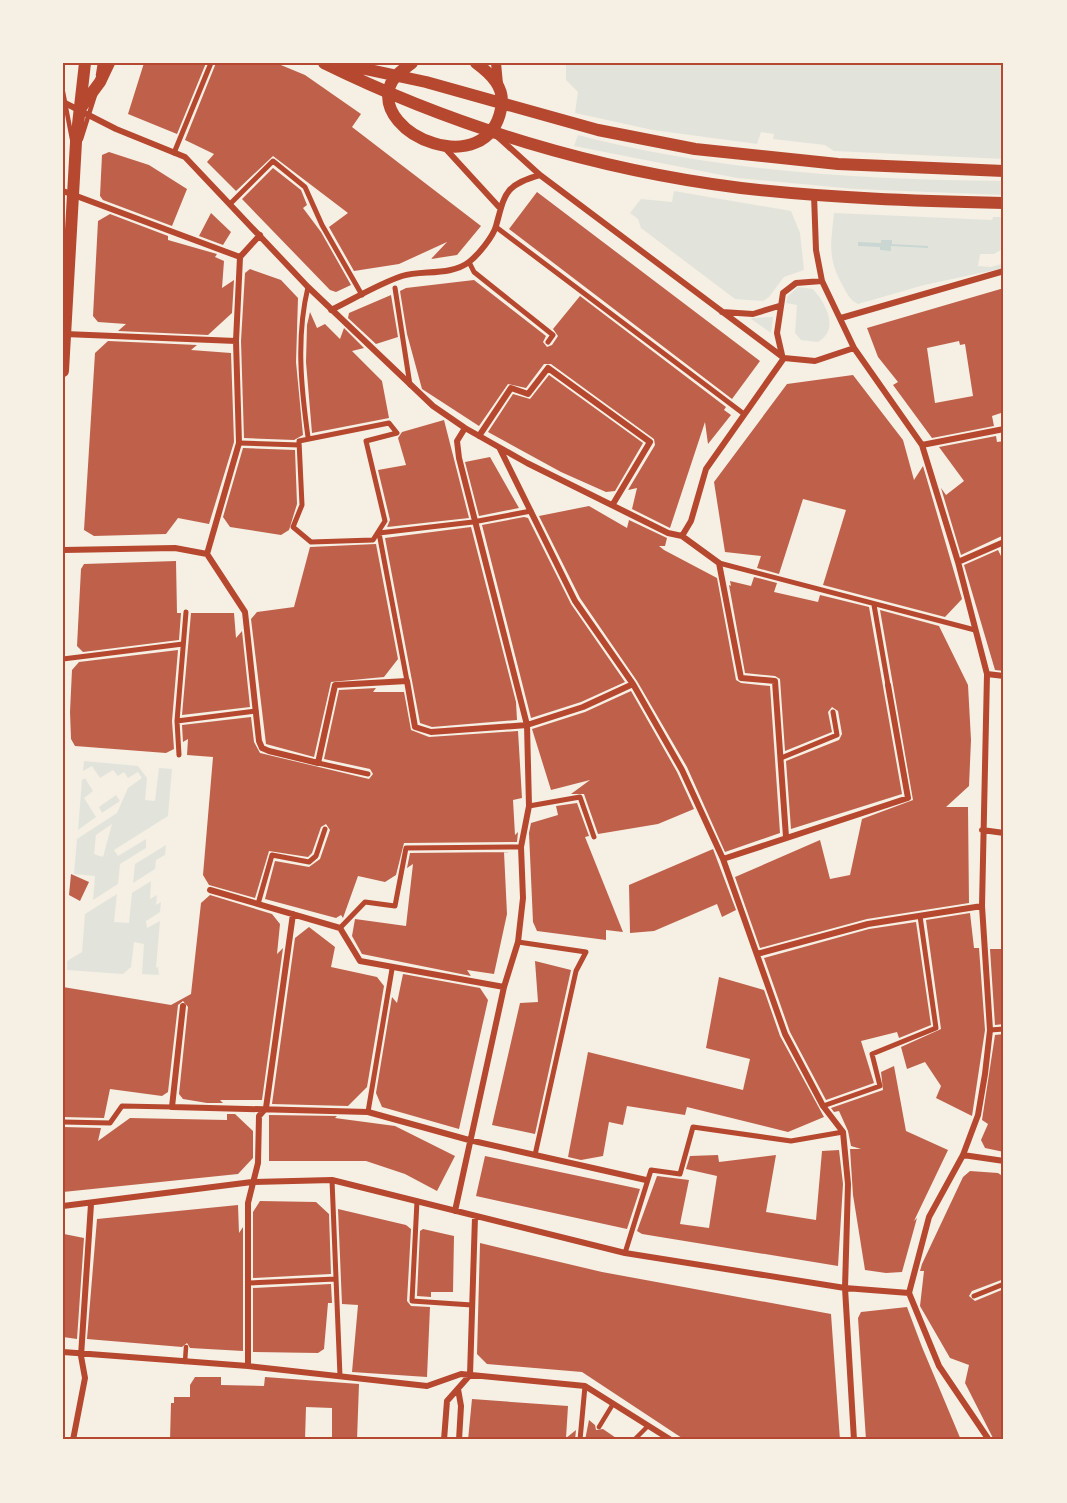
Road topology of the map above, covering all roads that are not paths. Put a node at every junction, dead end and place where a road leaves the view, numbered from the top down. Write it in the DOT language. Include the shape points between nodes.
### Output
graph roads {
  1 [pos="85,63"];
  2 [pos="100,63"];
  3 [pos="109,63"];
  4 [pos="211,63"];
  5 [pos="324,63"];
  6 [pos="337,63"];
  7 [pos="412,63"];
  8 [pos="476,63"];
  9 [pos="496,63"];
  10 [pos="396,76"];
  11 [pos="498,84"];
  12 [pos="96,89"];
  13 [pos="63,92"];
  14 [pos="388,93"];
  15 [pos="64,102"];
  16 [pos="502,103"];
  17 [pos="85,113"];
  18 [pos="492,132"];
  19 [pos="444,147"];
  20 [pos="76,151"];
  21 [pos="174,153"];
  22 [pos="1004,171"];
  23 [pos="540,176"];
  24 [pos="68,193"];
  25 [pos="814,195"];
  26 [pos="1004,202"];
  27 [pos="231,203"];
  28 [pos="499,207"];
  29 [pos="496,227"];
  30 [pos="260,235"];
  31 [pos="240,257"];
  32 [pos="469,262"];
  33 [pos="1004,271"];
  34 [pos="822,281"];
  35 [pos="308,287"];
  36 [pos="395,288"];
  37 [pos="362,295"];
  38 [pos="779,306"];
  39 [pos="331,310"];
  40 [pos="722,312"];
  41 [pos="64,317"];
  42 [pos="841,318"];
  43 [pos="65,334"];
  44 [pos="236,341"];
  45 [pos="548,342"];
  46 [pos="854,348"];
  47 [pos="784,358"];
  48 [pos="63,371"];
  49 [pos="410,386"];
  50 [pos="744,414"];
  51 [pos="465,428"];
  52 [pos="1004,429"];
  53 [pos="479,436"];
  54 [pos="308,437"];
  55 [pos="239,443"];
  56 [pos="299,445"];
  57 [pos="922,445"];
  58 [pos="499,447"];
  59 [pos="614,504"];
  60 [pos="531,511"];
  61 [pos="473,522"];
  62 [pos="379,533"];
  63 [pos="682,536"];
  64 [pos="1004,542"];
  65 [pos="63,550"];
  66 [pos="207,554"];
  67 [pos="958,562"];
  68 [pos="719,563"];
  69 [pos="874,605"];
  70 [pos="186,612"];
  71 [pos="975,630"];
  72 [pos="183,644"];
  73 [pos="63,659"];
  74 [pos="987,674"];
  75 [pos="1004,676"];
  76 [pos="407,681"];
  77 [pos="633,684"];
  78 [pos="888,685"];
  79 [pos="256,711"];
  80 [pos="833,712"];
  81 [pos="177,722"];
  82 [pos="527,725"];
  83 [pos="179,754"];
  84 [pos="781,758"];
  85 [pos="318,763"];
  86 [pos="368,774"];
  87 [pos="529,806"];
  88 [pos="325,829"];
  89 [pos="982,830"];
  90 [pos="1004,833"];
  91 [pos="594,837"];
  92 [pos="786,837"];
  93 [pos="521,847"];
  94 [pos="723,859"];
  95 [pos="210,890"];
  96 [pos="258,904"];
  97 [pos="982,906"];
  98 [pos="293,914"];
  99 [pos="920,916"];
  100 [pos="340,928"];
  101 [pos="518,942"];
  102 [pos="757,954"];
  103 [pos="392,969"];
  104 [pos="504,987"];
  105 [pos="183,1006"];
  106 [pos="1004,1029"];
  107 [pos="990,1030"];
  108 [pos="823,1106"];
  109 [pos="172,1107"];
  110 [pos="266,1108"];
  111 [pos="368,1112"];
  112 [pos="63,1122"];
  113 [pos="843,1132"];
  114 [pos="469,1140"];
  115 [pos="535,1155"];
  116 [pos="963,1155"];
  117 [pos="1004,1161"];
  118 [pos="332,1180"];
  119 [pos="646,1180"];
  120 [pos="252,1182"];
  121 [pos="417,1201"];
  122 [pos="91,1204"];
  123 [pos="63,1206"];
  124 [pos="455,1211"];
  125 [pos="475,1217"];
  126 [pos="625,1253"];
  127 [pos="240,1274"];
  128 [pos="248,1274"];
  129 [pos="335,1279"];
  130 [pos="248,1283"];
  131 [pos="1004,1284"];
  132 [pos="845,1288"];
  133 [pos="909,1293"];
  134 [pos="974,1296"];
  135 [pos="472,1305"];
  136 [pos="186,1347"];
  137 [pos="63,1352"];
  138 [pos="81,1356"];
  139 [pos="185,1362"];
  140 [pos="248,1366"];
  141 [pos="470,1375"];
  142 [pos="340,1376"];
  143 [pos="585,1386"];
  144 [pos="458,1389"];
  145 [pos="613,1404"];
  146 [pos="648,1426"];
  147 [pos="599,1427"];
  148 [pos="73,1440"];
  149 [pos="444,1440"];
  150 [pos="459,1440"];
  151 [pos="580,1440"];
  152 [pos="634,1440"];
  153 [pos="670,1440"];
  154 [pos="854,1440"];
  155 [pos="989,1440"];
  1 -- 17 [label="main road"];
  2 -- 12 [label="lane"];
  3 -- 12 [label="main road"];
  4 -- 21 [label="street"];
  5 -- 14 [label="main road"];
  6 -- 10 [label="main road"];
  7 -- 10 [label="main road"];
  8 -- 11 [label="main road"];
  9 -- 11 [label="street"];
  10 -- 14 [label="main road"];
  10 -- 16 [label="main road"];
  11 -- 16 [label="main road"];
  12 -- 17 [label="main road"];
  13 -- 15 [label="lane"];
  14 -- 18 [label="main road"];
  14 -- 19 [label="main road" via="404,127"];
  15 -- 17 [label="street"];
  15 -- 20 [label="lane"];
  16 -- 18 [label="main road"];
  16 -- 22 [label="main road" via="563,122 656,142 812,162"];
  17 -- 20 [label="main road"];
  17 -- 21 [label="street"];
  18 -- 19 [label="main road" via="469,144"];
  18 -- 23 [label="street"];
  18 -- 25 [label="main road" via="657,174"];
  19 -- 28 [label="street"];
  20 -- 24 [label="main road"];
  21 -- 27 [label="street" via="185,158"];
  23 -- 28 [label="street" via="516,184"];
  23 -- 40 [label="street"];
  24 -- 31 [label="street"];
  24 -- 41 [label="main road"];
  25 -- 26 [label="main road"];
  25 -- 34 [label="street" via="816,250"];
  27 -- 30 [label="street"];
  27 -- 37 [label="street" via="273,161 305,187"];
  28 -- 29 [label="street"];
  29 -- 32 [label="street"];
  29 -- 50 [label="street"];
  30 -- 31 [label="street"];
  30 -- 35 [label="street"];
  31 -- 44 [label="street"];
  32 -- 37 [label="street" via="400,277"];
  32 -- 45 [label="street" via="474,272 553,335"];
  33 -- 42 [label="street"];
  34 -- 38 [label="street" via="796,283 783,293"];
  34 -- 42 [label="street"];
  35 -- 39 [label="street"];
  35 -- 54 [label="street" via="301,318 302,389"];
  36 -- 49 [label="street"];
  37 -- 39 [label="street"];
  38 -- 40 [label="street" via="763,313"];
  38 -- 47 [label="street" via="777,341"];
  39 -- 49 [label="street"];
  40 -- 47 [label="street"];
  41 -- 43 [label="main road"];
  42 -- 46 [label="street"];
  43 -- 44 [label="street"];
  43 -- 48 [label="main road"];
  44 -- 55 [label="street"];
  46 -- 47 [label="street" via="815,361"];
  46 -- 57 [label="street"];
  47 -- 50 [label="street"];
  49 -- 51 [label="street"];
  50 -- 63 [label="street" via="706,469 692,521"];
  51 -- 53 [label="street"];
  51 -- 61 [label="street" via="457,448"];
  52 -- 57 [label="street"];
  53 -- 58 [label="street"];
  53 -- 59 [label="street" via="511,388 528,394 548,368 650,442"];
  54 -- 56 [label="street" via="300,439"];
  54 -- 62 [label="street" via="389,423 397,433 366,441 385,521"];
  55 -- 56 [label="street"];
  55 -- 66 [label="street"];
  56 -- 62 [label="street" via="302,506 293,527 311,542 373,540"];
  57 -- 67 [label="street"];
  58 -- 59 [label="street"];
  58 -- 60 [label="street"];
  59 -- 63 [label="street" via="668,533"];
  60 -- 61 [label="street"];
  60 -- 77 [label="street" via="575,601"];
  61 -- 62 [label="street"];
  61 -- 82 [label="street"];
  62 -- 76 [label="street"];
  63 -- 68 [label="street"];
  64 -- 67 [label="street"];
  65 -- 66 [label="street" via="175,548"];
  66 -- 79 [label="street" via="245,612"];
  67 -- 71 [label="street"];
  68 -- 69 [label="street"];
  68 -- 84 [label="street" via="741,678 776,681"];
  69 -- 71 [label="street"];
  69 -- 78 [label="street"];
  70 -- 72 [label="street"];
  71 -- 74 [label="street"];
  72 -- 73 [label="street"];
  72 -- 81 [label="street"];
  74 -- 75 [label="street"];
  74 -- 89 [label="street"];
  76 -- 82 [label="street" via="415,727 431,732"];
  76 -- 85 [label="street" via="335,685"];
  77 -- 82 [label="street" via="583,707"];
  77 -- 94 [label="street" via="682,770"];
  78 -- 92 [label="street" via="908,798"];
  79 -- 81 [label="street"];
  79 -- 85 [label="street" via="260,745 269,751"];
  80 -- 84 [label="street" via="837,735"];
  81 -- 83 [label="street"];
  82 -- 87 [label="street"];
  84 -- 92 [label="street"];
  85 -- 86 [label="street"];
  87 -- 91 [label="street" via="580,796"];
  87 -- 93 [label="street"];
  88 -- 96 [label="street" via="316,856 309,862 272,855"];
  89 -- 90 [label="street"];
  89 -- 97 [label="street"];
  92 -- 94 [label="street"];
  93 -- 100 [label="street" via="406,848 396,906 364,902"];
  93 -- 101 [label="street"];
  94 -- 102 [label="street"];
  95 -- 96 [label="street"];
  96 -- 98 [label="street"];
  97 -- 99 [label="street"];
  97 -- 107 [label="street"];
  98 -- 100 [label="street"];
  98 -- 110 [label="street"];
  99 -- 102 [label="street" via="868,924"];
  99 -- 108 [label="street" via="936,1028 872,1054 880,1086"];
  100 -- 103 [label="street" via="360,961"];
  101 -- 104 [label="street"];
  101 -- 115 [label="street" via="586,952 576,971"];
  102 -- 108 [label="street" via="785,1034"];
  103 -- 104 [label="street"];
  103 -- 111 [label="street"];
  104 -- 114 [label="street"];
  105 -- 109 [label="street"];
  106 -- 107 [label="street"];
  107 -- 116 [label="street" via="978,1115"];
  108 -- 113 [label="street"];
  109 -- 110 [label="street"];
  109 -- 112 [label="street" via="122,1106 110,1123"];
  110 -- 111 [label="street"];
  110 -- 120 [label="street" via="259,1116 258,1162"];
  111 -- 114 [label="street"];
  113 -- 119 [label="street" via="791,1141 693,1127 680,1174 651,1170"];
  113 -- 132 [label="street" via="848,1185"];
  114 -- 115 [label="street"];
  114 -- 124 [label="street"];
  115 -- 119 [label="street"];
  116 -- 117 [label="street"];
  116 -- 133 [label="street" via="929,1216"];
  118 -- 120 [label="street"];
  118 -- 121 [label="street"];
  118 -- 129 [label="street"];
  119 -- 126 [label="street"];
  120 -- 122 [label="street"];
  120 -- 128 [label="street" via="248,1203"];
  121 -- 124 [label="street"];
  121 -- 135 [label="street" via="412,1301"];
  122 -- 123 [label="street"];
  122 -- 138 [label="street"];
  124 -- 125 [label="street"];
  125 -- 126 [label="street"];
  125 -- 135 [label="street"];
  126 -- 132 [label="street"];
  127 -- 128 [label="lane"];
  128 -- 130 [label="street"];
  129 -- 130 [label="street"];
  129 -- 142 [label="street"];
  130 -- 140 [label="street"];
  131 -- 134 [label="street"];
  132 -- 133 [label="street"];
  132 -- 154 [label="street"];
  133 -- 155 [label="street" via="939,1366"];
  135 -- 141 [label="street"];
  136 -- 139 [label="lane"];
  137 -- 138 [label="street"];
  138 -- 139 [label="street"];
  138 -- 148 [label="street" via="85,1378"];
  139 -- 140 [label="street"];
  140 -- 142 [label="street"];
  141 -- 142 [label="street" via="460,1374 427,1386"];
  141 -- 143 [label="street"];
  141 -- 144 [label="street"];
  143 -- 145 [label="street"];
  143 -- 151 [label="street"];
  144 -- 149 [label="street" via="447,1401"];
  144 -- 150 [label="street"];
  145 -- 146 [label="street"];
  145 -- 147 [label="lane"];
  146 -- 152 [label="lane"];
  146 -- 153 [label="street"];
}
